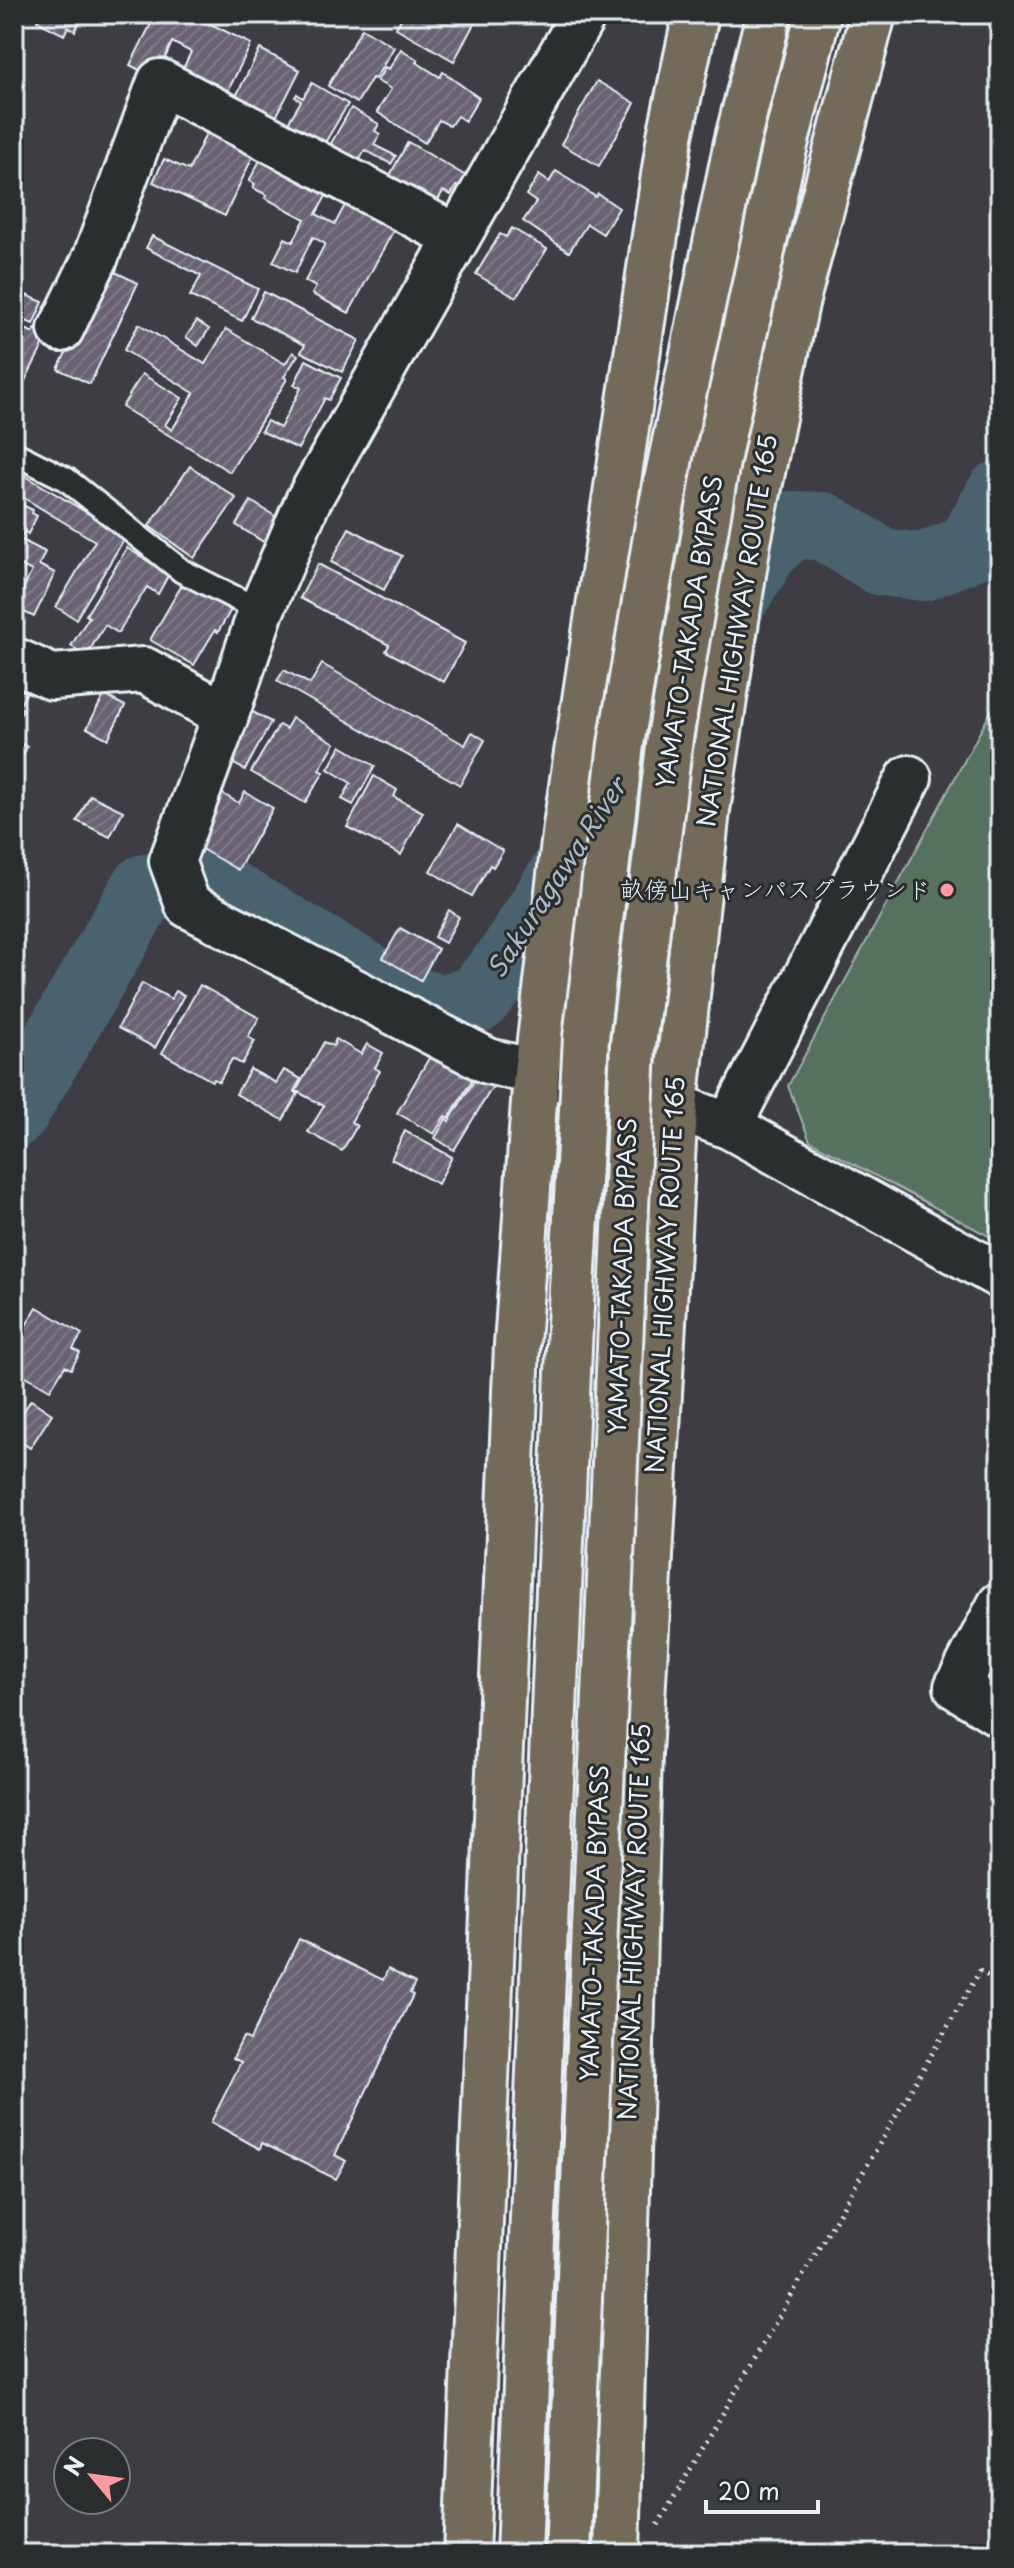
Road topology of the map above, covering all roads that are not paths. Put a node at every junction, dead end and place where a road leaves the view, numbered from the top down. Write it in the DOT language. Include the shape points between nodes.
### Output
graph roads {
  1 [pos="584,14"];
  2 [pos="696,14"];
  3 [pos="721,14"];
  4 [pos="769,14"];
  5 [pos="818,14"];
  6 [pos="873,14"];
  7 [pos="457,237"];
  8 [pos="61,329"];
  9 [pos="14,453"];
  10 [pos="659,519"];
  11 [pos="261,611"];
  12 [pos="14,660"];
  13 [pos="226,715"];
  14 [pos="909,778"];
  15 [pos="536,1073"];
  16 [pos="675,1106"];
  17 [pos="729,1126"];
  18 [pos="1000,1276"];
  19 [pos="1000,1605"];
  20 [pos="1000,1714"];
  21 [pos="618,2545"];
  22 [pos="466,2554"];
  23 [pos="519,2554"];
  24 [pos="568,2554"];
  1 -- 7 [label="street"];
  2 -- 15 [label="highway" via="670,136 566,826"];
  3 -- 10 [label="highway" via="698,128"];
  4 -- 10 [label="highway, YAMATO-TAKADA BYPASS" via="737,142"];
  5 -- 24 [label="highway, YAMATO-TAKADA BYPASS, bridge" via="717,461 670,738 633,1045"];
  6 -- 16 [label="highway, NATIONAL HIGHWAY ROUTE 165" via="796,303 748,542 707,810"];
  7 -- 8 [label="street" via="160,82 95,259"];
  7 -- 11 [label="street" via="308,501"];
  9 -- 11 [label="lane" via="66,479 182,571"];
  10 -- 23 [label="highway, YAMATO-TAKADA BYPASS, bridge" via="621,744 586,1038"];
  11 -- 13 [label="street"];
  12 -- 13 [label="street" via="52,677 144,670"];
  13 -- 15 [label="street" via="172,861 188,905 488,1061"];
  14 -- 17 [label="street"];
  15 -- 16 [label="street"];
  15 -- 22 [label="highway" via="517,1345"];
  16 -- 17 [label="street"];
  16 -- 21 [label="highway, NATIONAL HIGHWAY ROUTE 165" via="639,1754"];
  17 -- 18 [label="street"];
  19 -- 20 [label="street" via="957,1687"];
}
